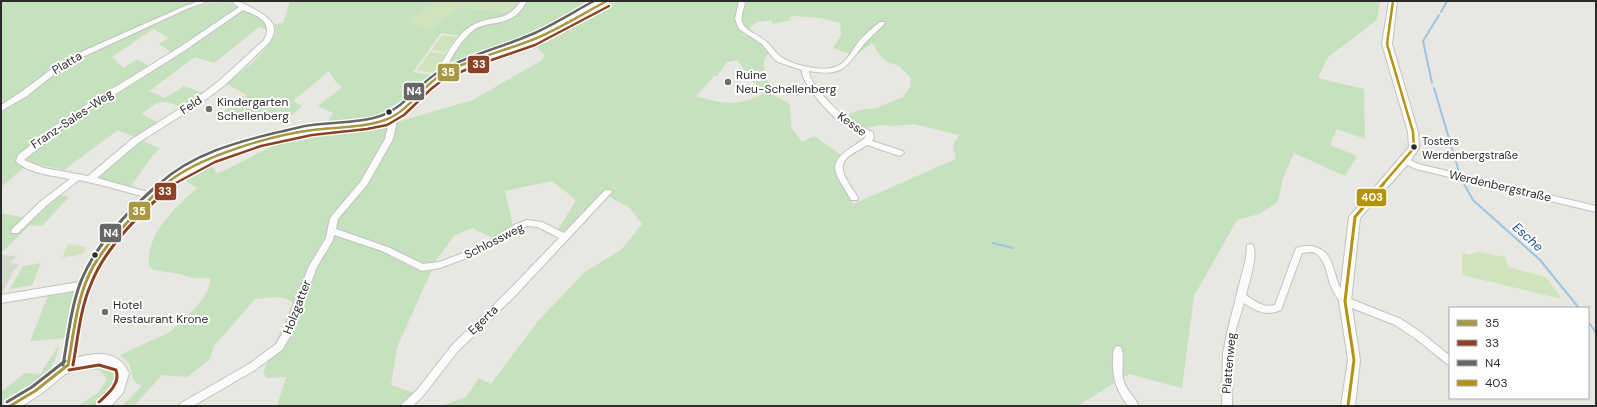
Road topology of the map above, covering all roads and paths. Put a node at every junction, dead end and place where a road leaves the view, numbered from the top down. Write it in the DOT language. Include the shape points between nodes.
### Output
graph roads {
  1 [pos="206,1"];
  2 [pos="234,1"];
  3 [pos="524,1"];
  4 [pos="607,1"];
  5 [pos="742,1"];
  6 [pos="1393,1"];
  7 [pos="243,7"];
  8 [pos="882,23"];
  9 [pos="806,68"];
  10 [pos="443,74"];
  11 [pos="1,108"];
  12 [pos="390,118"];
  13 [pos="867,142"];
  14 [pos="900,153"];
  15 [pos="1405,160"];
  16 [pos="77,177"];
  17 [pos="90,179"];
  18 [pos="608,192"];
  19 [pos="152,196"];
  20 [pos="854,198"];
  21 [pos="1596,209"];
  22 [pos="330,231"];
  23 [pos="14,232"];
  24 [pos="564,237"];
  25 [pos="1250,247"];
  26 [pos="85,285"];
  27 [pos="1241,296"];
  28 [pos="1,299"];
  29 [pos="1345,301"];
  30 [pos="1118,350"];
  31 [pos="1449,360"];
  32 [pos="68,366"];
  33 [pos="10,406"];
  34 [pos="102,406"];
  35 [pos="184,406"];
  36 [pos="406,406"];
  37 [pos="1134,406"];
  38 [pos="1227,406"];
  39 [pos="1348,406"];
  1 -- 11 [label="street, Platta" via="187,7 74,58"];
  2 -- 7 [label="street"];
  3 -- 10 [label="street" via="512,16 472,28 440,71"];
  4 -- 10 [label="street" via="535,39"];
  5 -- 9 [label="street" via="739,24 764,42 782,62"];
  6 -- 15 [label="street" via="1387,44 1414,140 1414,148"];
  7 -- 16 [label="street, Franz-Sales-Weg" via="182,49 68,120 21,157 20,161 25,164"];
  7 -- 17 [label="street, Feld" via="265,18 270,24 271,33 267,41 222,83 135,141"];
  8 -- 9 [label="street" via="862,42 842,67 831,71"];
  9 -- 13 [label="street, Kesse" via="805,74 810,84 841,118 870,134"];
  10 -- 12 [label="street"];
  12 -- 19 [label="street" via="308,130 234,150 191,168"];
  12 -- 22 [label="street" via="393,121 389,139 364,183 334,218"];
  13 -- 14 [label="street, Kesse"];
  13 -- 20 [label="street, Kesse" via="845,156 839,164 839,170"];
  15 -- 21 [label="street, Werdenbergstraße" via="1416,166"];
  15 -- 29 [label="street" via="1355,217"];
  16 -- 17 [label="street, Franz-Sales-Weg"];
  16 -- 23 [label="street" via="44,203"];
  17 -- 19 [label="street, Franz-Sales-Weg"];
  18 -- 24 [label="street"];
  19 -- 26 [label="street" via="106,244"];
  22 -- 24 [label="street, Schlossweg" via="385,249 422,268 440,265 480,250 527,223 539,224"];
  22 -- 35 [label="street, Holzgatter" via="330,238 313,266 279,347 273,354"];
  24 -- 36 [label="street, Egerta" via="511,294 455,348 420,393"];
  25 -- 27 [label="street, Plattenweg"];
  26 -- 28 [label="street"];
  26 -- 32 [label="street"];
  27 -- 29 [label="street" via="1263,310 1272,310 1278,306 1299,250 1309,247 1320,252 1328,262 1338,296"];
  27 -- 38 [label="street, Plattenweg" via="1228,353"];
  29 -- 31 [label="street" via="1398,322"];
  29 -- 39 [label="street" via="1354,360"];
  30 -- 37 [label="street" via="1116,375 1122,391"];
  32 -- 33 [label="street"];
  32 -- 34 [label="street" via="98,360 118,365 123,373 121,384"];
}
